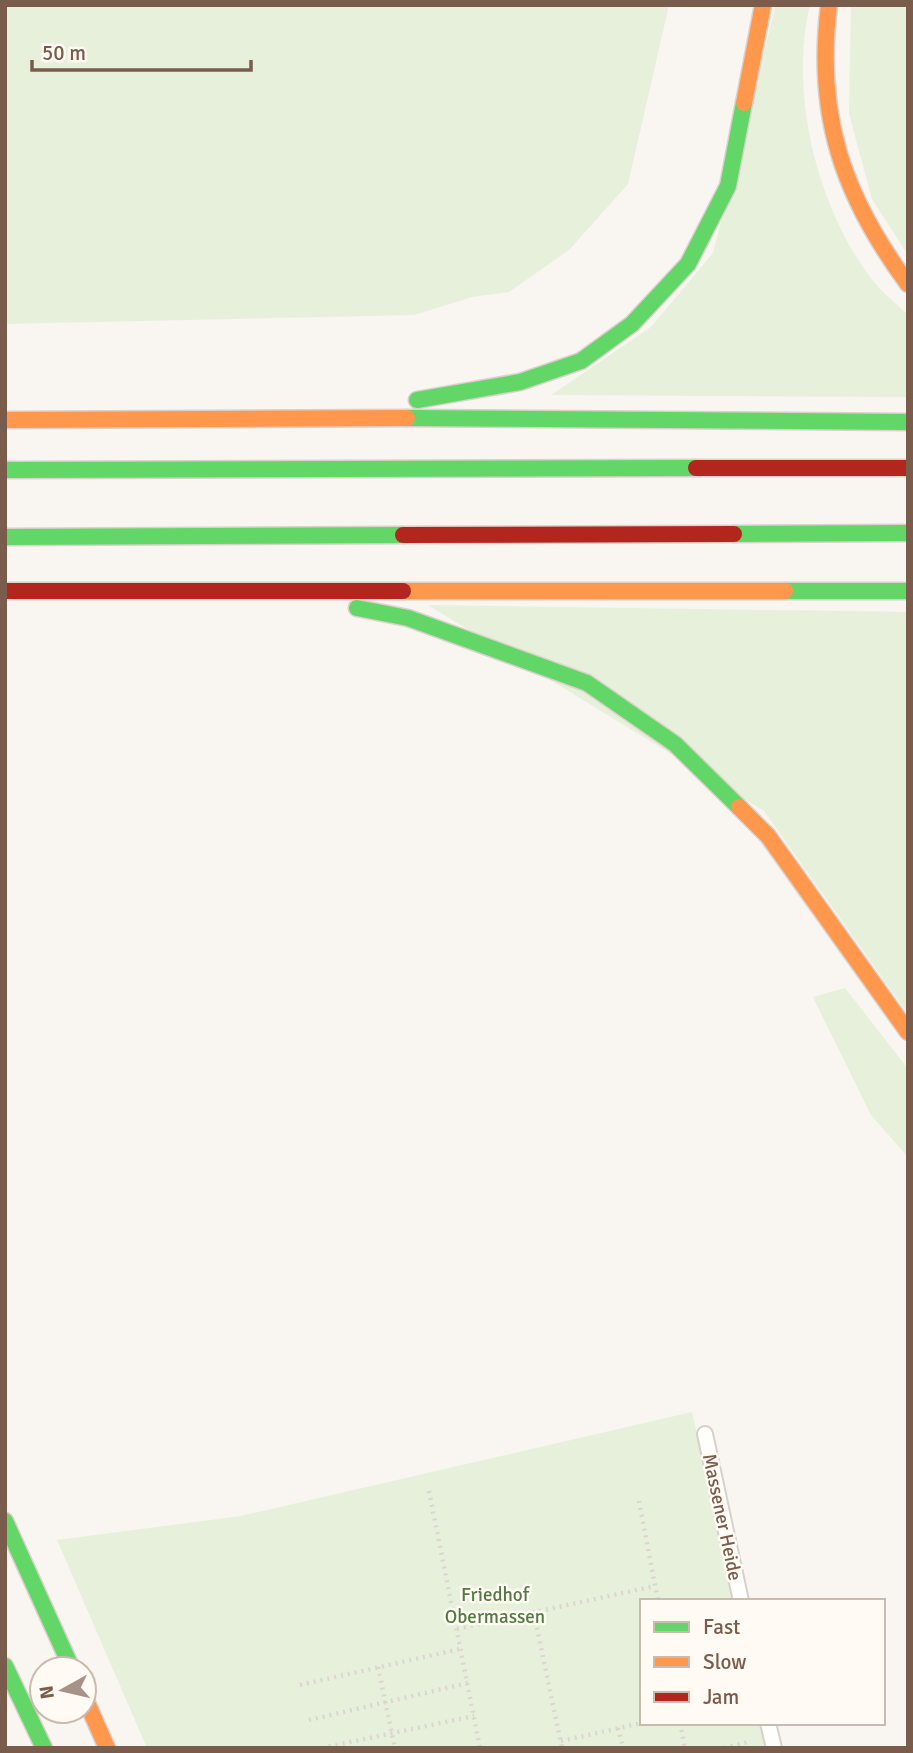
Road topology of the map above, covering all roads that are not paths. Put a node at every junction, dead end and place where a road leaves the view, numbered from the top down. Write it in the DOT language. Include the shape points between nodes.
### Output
graph roads {
  1 [pos="763,5"];
  2 [pos="829,5"];
  3 [pos="908,284"];
  4 [pos="323,416"];
  5 [pos="5,420"];
  6 [pos="908,422"];
  7 [pos="908,468"];
  8 [pos="5,470"];
  9 [pos="908,533"];
  10 [pos="5,537"];
  11 [pos="5,591"];
  12 [pos="247,591"];
  13 [pos="908,591"];
  14 [pos="908,1032"];
  15 [pos="705,1434"];
  16 [pos="5,1521"];
  17 [pos="741,1599"];
  18 [pos="66,1655"];
  19 [pos="5,1666"];
  20 [pos="97,1725"];
  21 [pos="768,1725"];
  22 [pos="44,1748"];
  23 [pos="107,1748"];
  24 [pos="774,1748"];
  1 -- 4 [label="main road" via="728,186 688,264 632,324 581,361 520,382"];
  2 -- 3 [label="main road" via="823,89 835,151 878,248"];
  4 -- 5 [label="main road"];
  4 -- 6 [label="main road"];
  7 -- 8 [label="main road"];
  9 -- 10 [label="main road"];
  11 -- 12 [label="main road"];
  12 -- 13 [label="main road"];
  12 -- 14 [label="main road" via="408,618 587,683 675,744 768,835"];
  15 -- 17 [label="lane, Massener Heide"];
  16 -- 18 [label="main road"];
  19 -- 22 [label="main road"];
  20 -- 23 [label="main road"];
  21 -- 24 [label="lane"];
}
